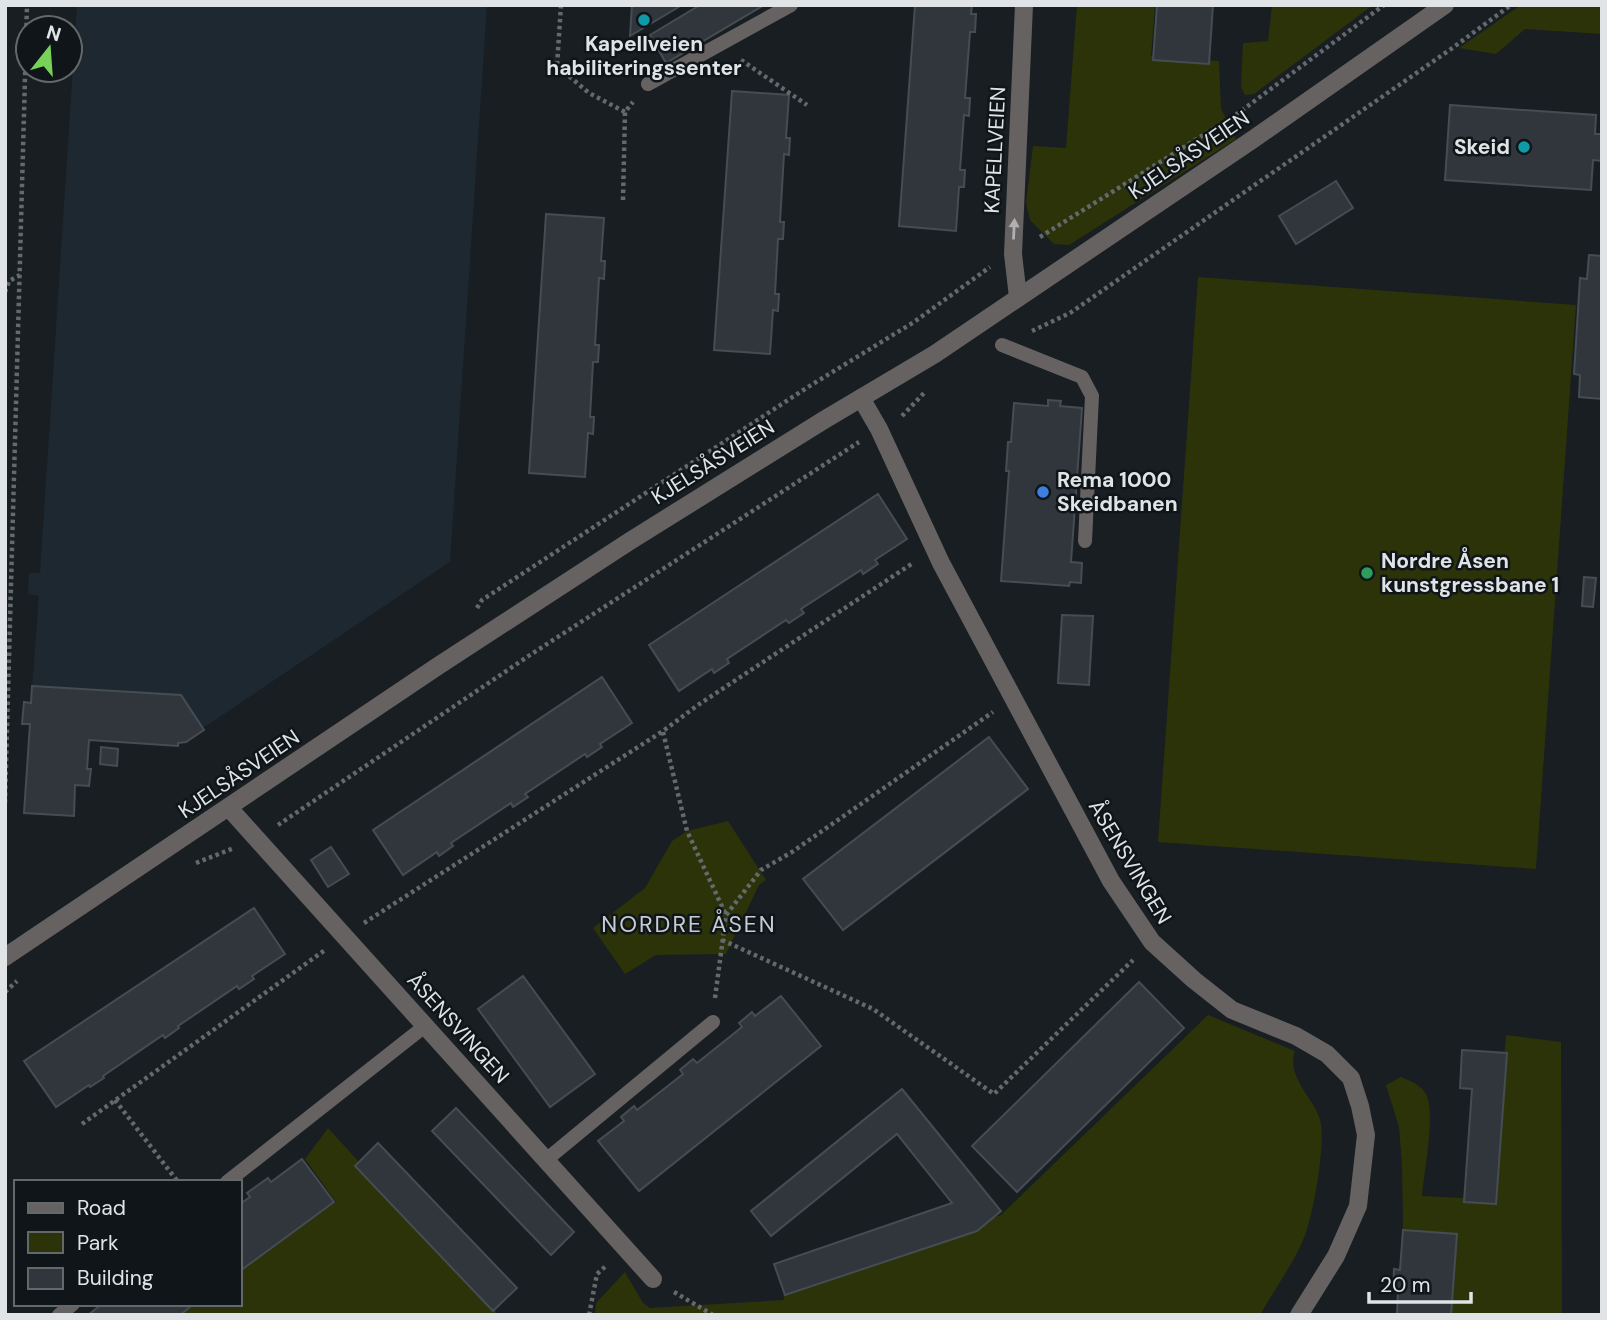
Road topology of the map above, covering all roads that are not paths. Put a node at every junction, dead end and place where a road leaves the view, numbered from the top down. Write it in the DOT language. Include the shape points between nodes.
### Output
graph roads {
  1 [pos="791,5"];
  2 [pos="1024,5"];
  3 [pos="1445,5"];
  4 [pos="648,84"];
  5 [pos="1018,297"];
  6 [pos="1002,345"];
  7 [pos="861,398"];
  8 [pos="1085,541"];
  9 [pos="229,808"];
  10 [pos="5,957"];
  11 [pos="713,1022"];
  12 [pos="425,1026"];
  13 [pos="546,1160"];
  14 [pos="230,1180"];
  15 [pos="653,1279"];
  16 [pos="1299,1315"];
  1 -- 4 [label="lane"];
  5 -- 2 [label="street, KAPELLVEIEN, one-way" via="1013,254"];
  3 -- 5 [label="street, KJELSÅSVEIEN"];
  5 -- 7 [label="street, KJELSÅSVEIEN"];
  6 -- 8 [label="lane" via="1082,377 1092,396"];
  7 -- 9 [label="street, KJELSÅSVEIEN" via="585,570"];
  7 -- 16 [label="street, ÅSENSVINGEN" via="934,549 1111,881 1152,942 1232,1010 1307,1042 1327,1054 1351,1079 1366,1135 1359,1206 1336,1256"];
  9 -- 10 [label="street, KJELSÅSVEIEN"];
  9 -- 12 [label="street, ÅSENSVINGEN"];
  11 -- 13 [label="lane"];
  12 -- 13 [label="street, ÅSENSVINGEN"];
  12 -- 14 [label="lane"];
  13 -- 15 [label="street, ÅSENSVINGEN"];
}
